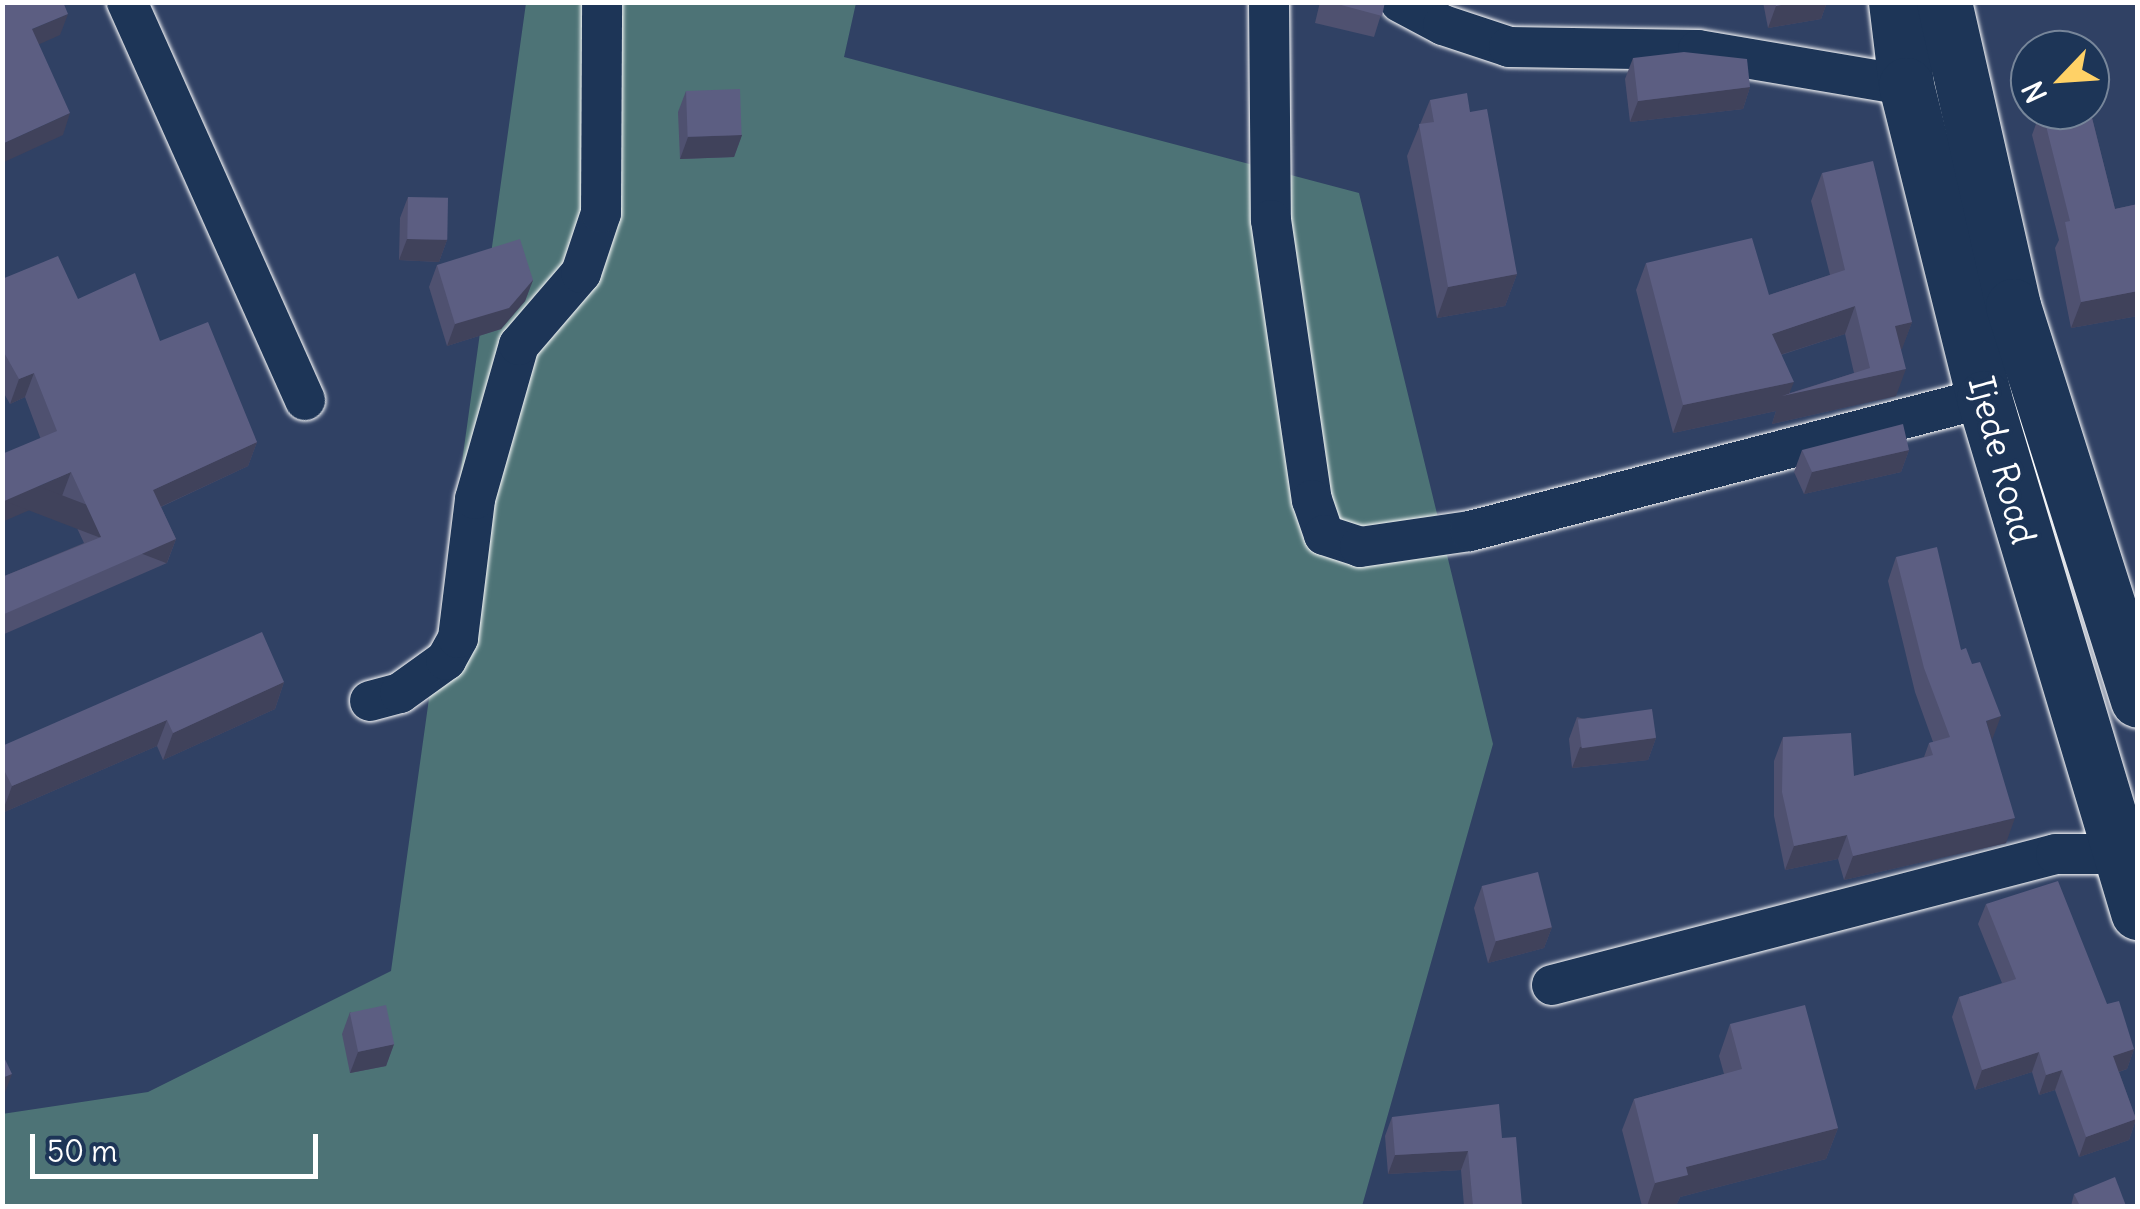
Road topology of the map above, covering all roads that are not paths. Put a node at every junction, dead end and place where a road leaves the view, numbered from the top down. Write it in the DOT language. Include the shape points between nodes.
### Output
graph roads {
  1 [pos="127,2"];
  2 [pos="602,2"];
  3 [pos="1268,2"];
  4 [pos="1400,2"];
  5 [pos="1896,2"];
  6 [pos="1944,2"];
  7 [pos="1906,85"];
  8 [pos="1984,398"];
  9 [pos="305,400"];
  10 [pos="2123,599"];
  11 [pos="2052,633"];
  12 [pos="2138,700"];
  13 [pos="370,701"];
  14 [pos="2120,854"];
  15 [pos="2138,912"];
  16 [pos="1552,986"];
  1 -- 9 [label="street"];
  2 -- 13 [label="street" via="600,213 586,258 581,273 519,345 475,498 458,638 446,660 416,682"];
  3 -- 8 [label="street" via="1271,220 1312,500 1324,534 1360,548 1470,530"];
  4 -- 7 [label="street" via="1443,26 1509,46 1698,50"];
  5 -- 7 [label="main road, Ijede Road"];
  6 -- 10 [label="main road, Ijede Road" via="2012,306"];
  7 -- 8 [label="main road, Ijede Road"];
  8 -- 11 [label="main road, Ijede Road"];
  10 -- 11 [label="main road"];
  10 -- 12 [label="main road, Ijede Road"];
  11 -- 14 [label="main road, Ijede Road"];
  14 -- 15 [label="main road, Ijede Road"];
  14 -- 16 [label="street" via="2056,854"];
}
